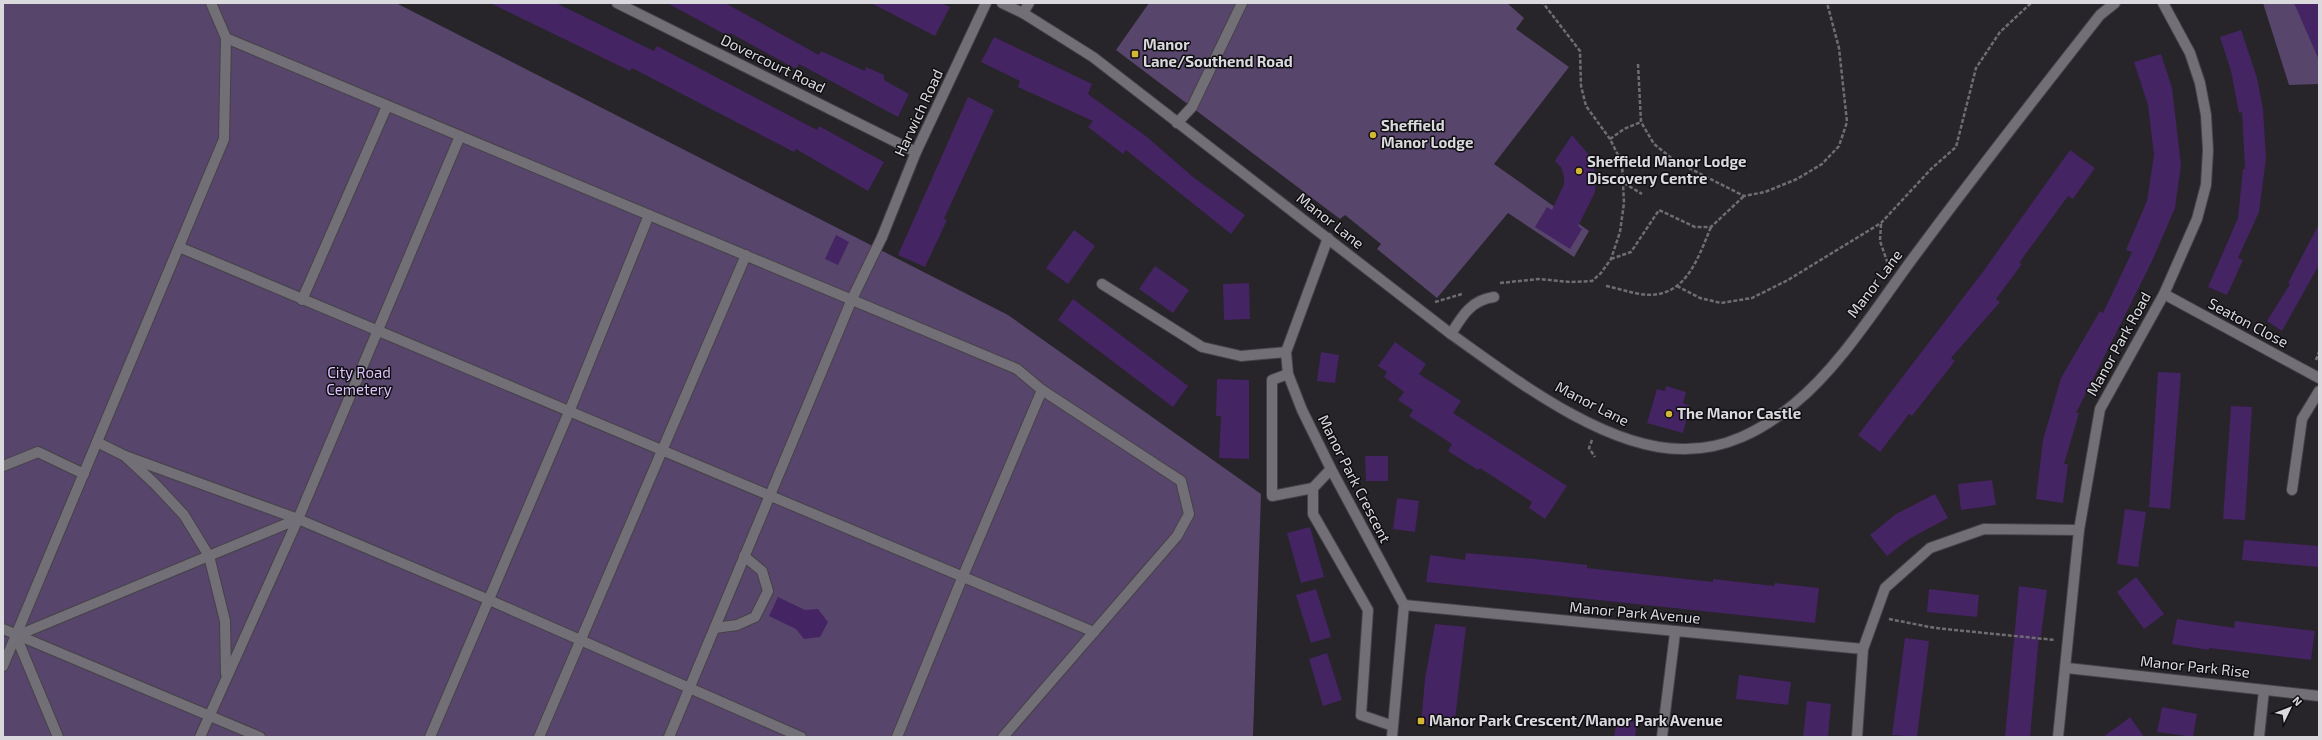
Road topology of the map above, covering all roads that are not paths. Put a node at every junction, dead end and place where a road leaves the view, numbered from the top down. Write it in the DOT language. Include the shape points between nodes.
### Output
graph roads {
  1 [pos="211,3"];
  2 [pos="617,3"];
  3 [pos="986,3"];
  4 [pos="1002,3"];
  5 [pos="1028,3"];
  6 [pos="1242,3"];
  7 [pos="2115,3"];
  8 [pos="2164,3"];
  9 [pos="1023,13"];
  10 [pos="226,38"];
  11 [pos="387,106"];
  12 [pos="1177,123"];
  13 [pos="460,136"];
  14 [pos="916,152"];
  15 [pos="649,215"];
  16 [pos="1328,238"];
  17 [pos="179,247"];
  18 [pos="746,255"];
  19 [pos="1102,284"];
  20 [pos="2164,294"];
  21 [pos="1494,297"];
  22 [pos="302,300"];
  23 [pos="852,300"];
  24 [pos="379,332"];
  25 [pos="1451,334"];
  26 [pos="1286,352"];
  27 [pos="1288,374"];
  28 [pos="2319,378"];
  29 [pos="1042,390"];
  30 [pos="2319,391"];
  31 [pos="569,412"];
  32 [pos="97,442"];
  33 [pos="662,451"];
  34 [pos="124,456"];
  35 [pos="3,466"];
  36 [pos="1331,469"];
  37 [pos="84,474"];
  38 [pos="1313,488"];
  39 [pos="2292,490"];
  40 [pos="770,496"];
  41 [pos="298,519"];
  42 [pos="2079,530"];
  43 [pos="209,556"];
  44 [pos="744,556"];
  45 [pos="963,576"];
  46 [pos="487,599"];
  47 [pos="1404,605"];
  48 [pos="714,628"];
  49 [pos="3,630"];
  50 [pos="1094,632"];
  51 [pos="1675,632"];
  52 [pos="16,636"];
  53 [pos="580,640"];
  54 [pos="1863,649"];
  55 [pos="3,666"];
  56 [pos="2067,668"];
  57 [pos="226,678"];
  58 [pos="689,689"];
  59 [pos="2264,690"];
  60 [pos="2319,696"];
  61 [pos="209,716"];
  62 [pos="1393,726"];
  63 [pos="58,737"];
  64 [pos="200,737"];
  65 [pos="260,737"];
  66 [pos="430,737"];
  67 [pos="539,737"];
  68 [pos="669,737"];
  69 [pos="801,737"];
  70 [pos="897,737"];
  71 [pos="1003,737"];
  72 [pos="1392,737"];
  73 [pos="1662,737"];
  74 [pos="1857,737"];
  75 [pos="2058,737"];
  76 [pos="2259,737"];
  1 -- 10 [label="street"];
  2 -- 14 [label="street, Dovercourt Road"];
  3 -- 14 [label="street, Harwich Road"];
  4 -- 9 [label="street, Manor Lane"];
  5 -- 9 [label="street"];
  6 -- 12 [label="street" via="1192,107"];
  7 -- 25 [label="street, Manor Lane" via="2100,15 2005,134 1836,361 1795,403 1766,424 1733,442 1717,447 1679,450 1657,447 1619,436 1540,395"];
  8 -- 20 [label="street, Manor Park Road" via="2190,53 2200,83 2206,115 2208,150 2206,185 2197,219"];
  9 -- 12 [label="street, Manor Lane" via="1093,57"];
  10 -- 11 [label="street"];
  10 -- 17 [label="street" via="224,139"];
  11 -- 13 [label="street"];
  11 -- 22 [label="street"];
  12 -- 16 [label="street, Manor Lane"];
  13 -- 15 [label="street"];
  13 -- 24 [label="street"];
  14 -- 23 [label="street, Harwich Road" via="882,237"];
  15 -- 18 [label="street"];
  15 -- 31 [label="street"];
  16 -- 25 [label="street, Manor Lane"];
  16 -- 26 [label="street, Manor Park Crescent"];
  17 -- 22 [label="street"];
  17 -- 32 [label="street"];
  18 -- 23 [label="street"];
  18 -- 33 [label="street"];
  19 -- 26 [label="street" via="1202,347 1241,356"];
  20 -- 28 [label="street, Seaton Close"];
  20 -- 42 [label="street, Manor Park Road" via="2100,409"];
  21 -- 25 [label="street" via="1482,299 1467,308"];
  22 -- 24 [label="street"];
  23 -- 29 [label="street" via="1017,369"];
  23 -- 40 [label="street, Harwich Road"];
  24 -- 31 [label="street"];
  24 -- 41 [label="street"];
  26 -- 27 [label="street, Manor Park Crescent"];
  27 -- 36 [label="street, Manor Park Crescent" via="1302,410"];
  27 -- 38 [label="street" via="1272,380 1272,496"];
  29 -- 45 [label="street"];
  29 -- 50 [label="street" via="1181,481 1189,514 1177,536"];
  30 -- 39 [label="street" via="2302,419"];
  31 -- 33 [label="street"];
  31 -- 46 [label="street"];
  32 -- 34 [label="street"];
  32 -- 37 [label="street"];
  33 -- 40 [label="street"];
  33 -- 53 [label="street"];
  34 -- 41 [label="street"];
  34 -- 43 [label="street" via="184,515"];
  35 -- 37 [label="street" via="38,452"];
  36 -- 38 [label="street"];
  36 -- 47 [label="street, Manor Park Crescent"];
  37 -- 52 [label="street"];
  38 -- 62 [label="street" via="1313,514 1368,610 1361,715"];
  40 -- 44 [label="street, Harwich Road"];
  40 -- 45 [label="street"];
  41 -- 43 [label="street"];
  41 -- 46 [label="street"];
  41 -- 57 [label="street"];
  42 -- 54 [label="street" via="1984,530 1930,548 1885,588"];
  42 -- 56 [label="street, Manor Park Road"];
  43 -- 52 [label="street"];
  43 -- 57 [label="street" via="225,621"];
  44 -- 48 [label="street, Harwich Road"];
  44 -- 48 [label="street" via="762,571 768,591 755,617 737,625"];
  45 -- 50 [label="street"];
  45 -- 70 [label="street"];
  46 -- 53 [label="street"];
  46 -- 66 [label="street"];
  47 -- 51 [label="street, Manor Park Avenue"];
  47 -- 62 [label="street"];
  48 -- 58 [label="street, Harwich Road"];
  49 -- 52 [label="street"];
  50 -- 71 [label="street"];
  51 -- 54 [label="street, Manor Park Avenue"];
  51 -- 73 [label="street"];
  52 -- 55 [label="street"];
  52 -- 61 [label="street"];
  52 -- 63 [label="street"];
  53 -- 58 [label="street"];
  53 -- 67 [label="street"];
  54 -- 74 [label="street"];
  56 -- 59 [label="street, Manor Park Rise"];
  56 -- 75 [label="street, Manor Park Road"];
  57 -- 61 [label="street"];
  58 -- 68 [label="street, Harwich Road"];
  58 -- 69 [label="street"];
  59 -- 60 [label="street, Manor Park Rise"];
  59 -- 76 [label="street"];
  61 -- 64 [label="street"];
  61 -- 65 [label="street"];
  62 -- 72 [label="street"];
}
